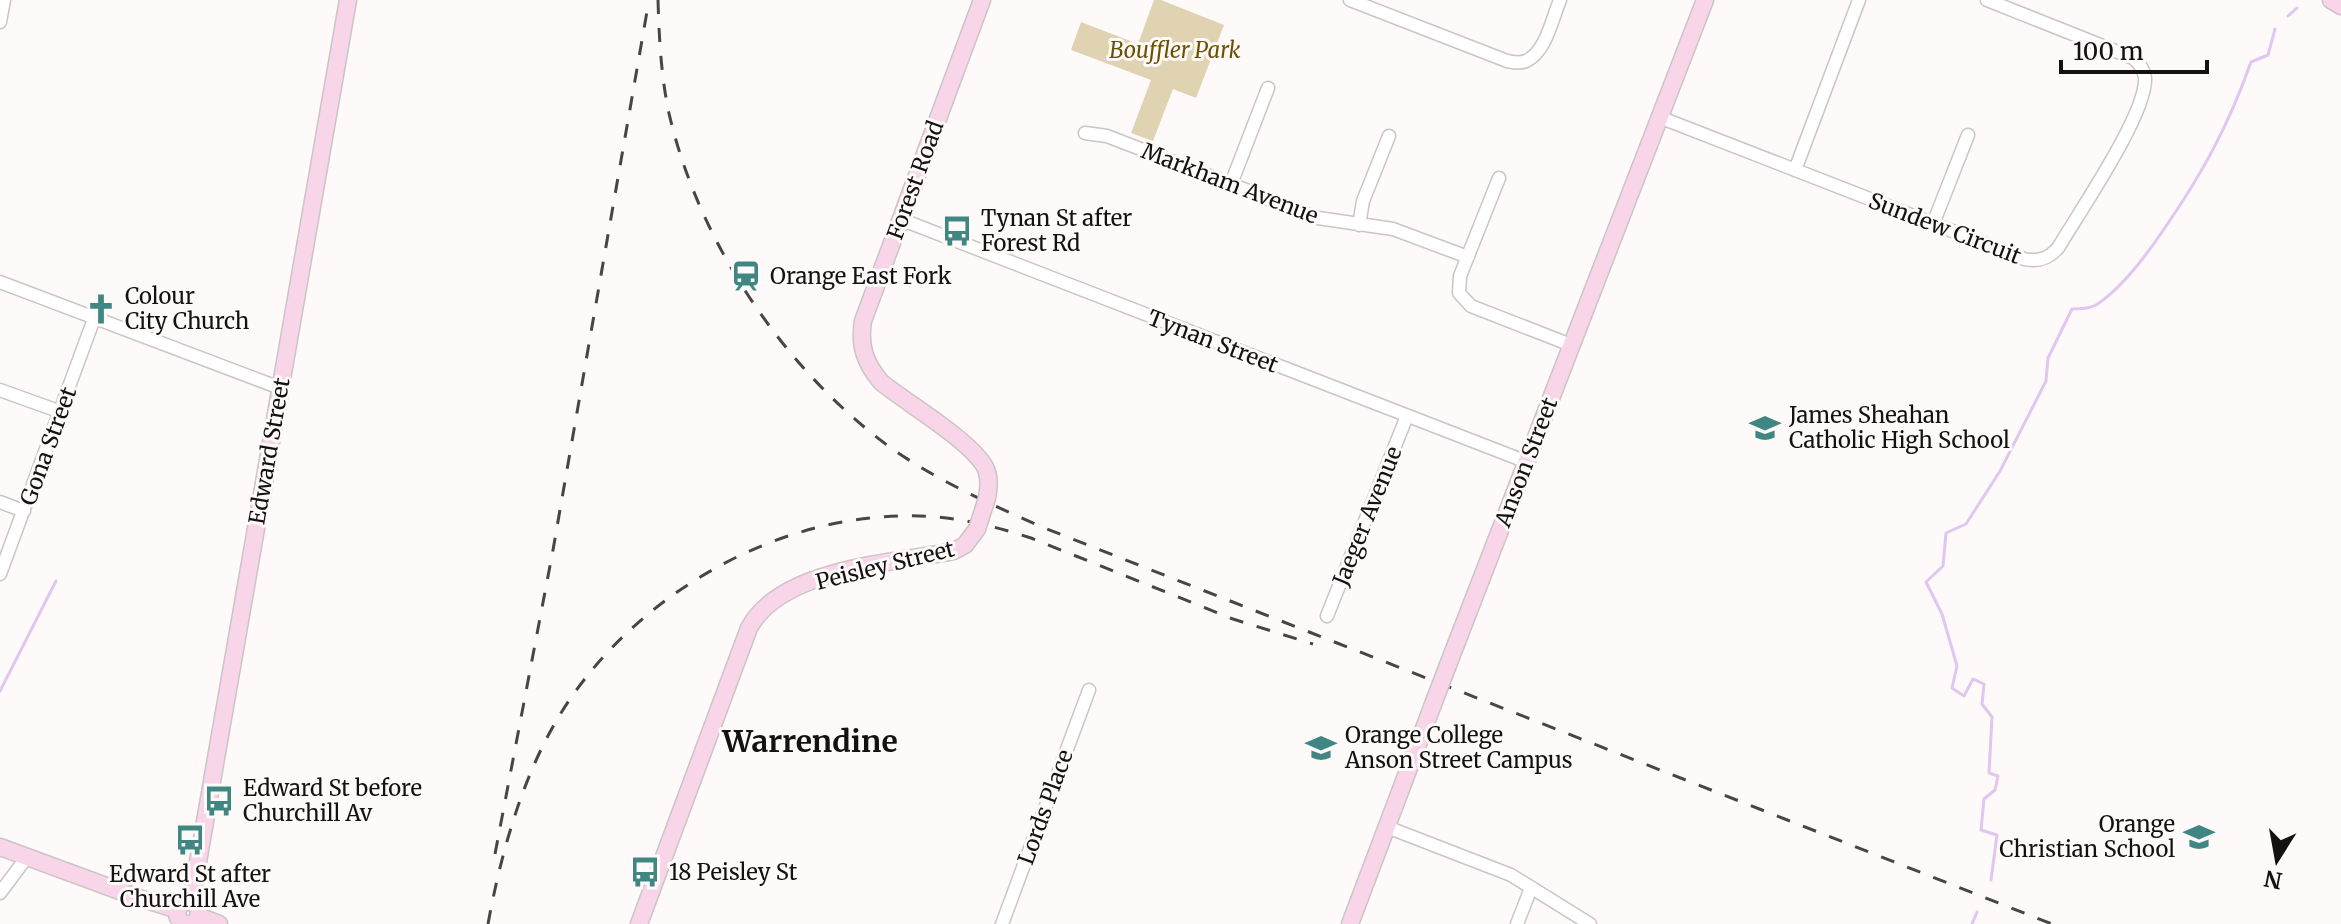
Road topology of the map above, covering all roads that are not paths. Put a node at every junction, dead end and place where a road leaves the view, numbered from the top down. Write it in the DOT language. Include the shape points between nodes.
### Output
graph roads {
  1 [pos="4,0"];
  2 [pos="348,0"];
  3 [pos="982,0"];
  4 [pos="1350,0"];
  5 [pos="1560,0"];
  6 [pos="1705,0"];
  7 [pos="1859,0"];
  8 [pos="1987,0"];
  9 [pos="2331,0"];
  10 [pos="2341,6"];
  11 [pos="0,22"];
  12 [pos="1268,88"];
  13 [pos="1659,117"];
  14 [pos="1085,133"];
  15 [pos="1968,135"];
  16 [pos="1389,136"];
  17 [pos="1795,170"];
  18 [pos="1499,178"];
  19 [pos="1231,184"];
  20 [pos="900,219"];
  21 [pos="1933,224"];
  22 [pos="1359,225"];
  23 [pos="1468,257"];
  24 [pos="0,282"];
  25 [pos="95,316"];
  26 [pos="1571,345"];
  27 [pos="280,388"];
  28 [pos="0,390"];
  29 [pos="61,412"];
  30 [pos="1407,416"];
  31 [pos="1527,462"];
  32 [pos="987,498"];
  33 [pos="0,502"];
  34 [pos="24,511"];
  35 [pos="0,574"];
  36 [pos="1327,616"];
  37 [pos="1089,690"];
  38 [pos="1387,827"];
  39 [pos="0,847"];
  40 [pos="27,857"];
  41 [pos="1531,888"];
  42 [pos="0,893"];
  43 [pos="187,915"];
  44 [pos="219,924"];
  45 [pos="639,924"];
  46 [pos="1002,924"];
  47 [pos="1350,924"];
  48 [pos="1517,924"];
  49 [pos="1590,924"];
  1 -- 11 [label="street"];
  2 -- 27 [label="street, Edward Street"];
  3 -- 20 [label="street, Forest Road"];
  4 -- 5 [label="street" via="1519,63 1543,43"];
  6 -- 13 [label="street, Anson Street"];
  7 -- 17 [label="street"];
  8 -- 21 [label="street, Sundew Circuit" via="2133,58 2144,72 2144,90 2130,128 2052,255 2024,259"];
  9 -- 10 [label="street"];
  12 -- 19 [label="street"];
  13 -- 17 [label="street, Sundew Circuit"];
  13 -- 26 [label="street, Anson Street"];
  14 -- 19 [label="street, Markham Avenue" via="1107,136"];
  15 -- 21 [label="street"];
  16 -- 22 [label="street"];
  17 -- 21 [label="street, Sundew Circuit"];
  18 -- 23 [label="street"];
  19 -- 22 [label="street, Markham Avenue" via="1318,218"];
  20 -- 30 [label="street, Tynan Street"];
  20 -- 32 [label="street, Forest Road" via="863,321 864,357 881,382 977,455 989,478"];
  22 -- 23 [label="street, Markham Avenue" via="1402,231"];
  23 -- 26 [label="street" via="1458,285 1471,306"];
  24 -- 25 [label="street"];
  25 -- 27 [label="street"];
  25 -- 29 [label="street, Gona Street"];
  26 -- 31 [label="street, Anson Street"];
  27 -- 43 [label="street, Edward Street"];
  28 -- 29 [label="street"];
  29 -- 34 [label="street, Gona Street"];
  30 -- 31 [label="street, Tynan Street"];
  30 -- 36 [label="street, Jaeger Avenue"];
  31 -- 38 [label="street, Anson Street, bridge"];
  32 -- 45 [label="street, Peisley Street, bridge" via="977,529 954,551 834,574 780,595 761,609 749,628"];
  33 -- 34 [label="street"];
  34 -- 35 [label="street, Gona Street"];
  37 -- 46 [label="street, Lords Place"];
  38 -- 41 [label="street" via="1511,875"];
  38 -- 47 [label="street, Anson Street"];
  39 -- 40 [label="street"];
  40 -- 42 [label="street"];
  40 -- 43 [label="street"];
  41 -- 48 [label="street"];
  41 -- 49 [label="street"];
  43 -- 44 [label="street"];
}
